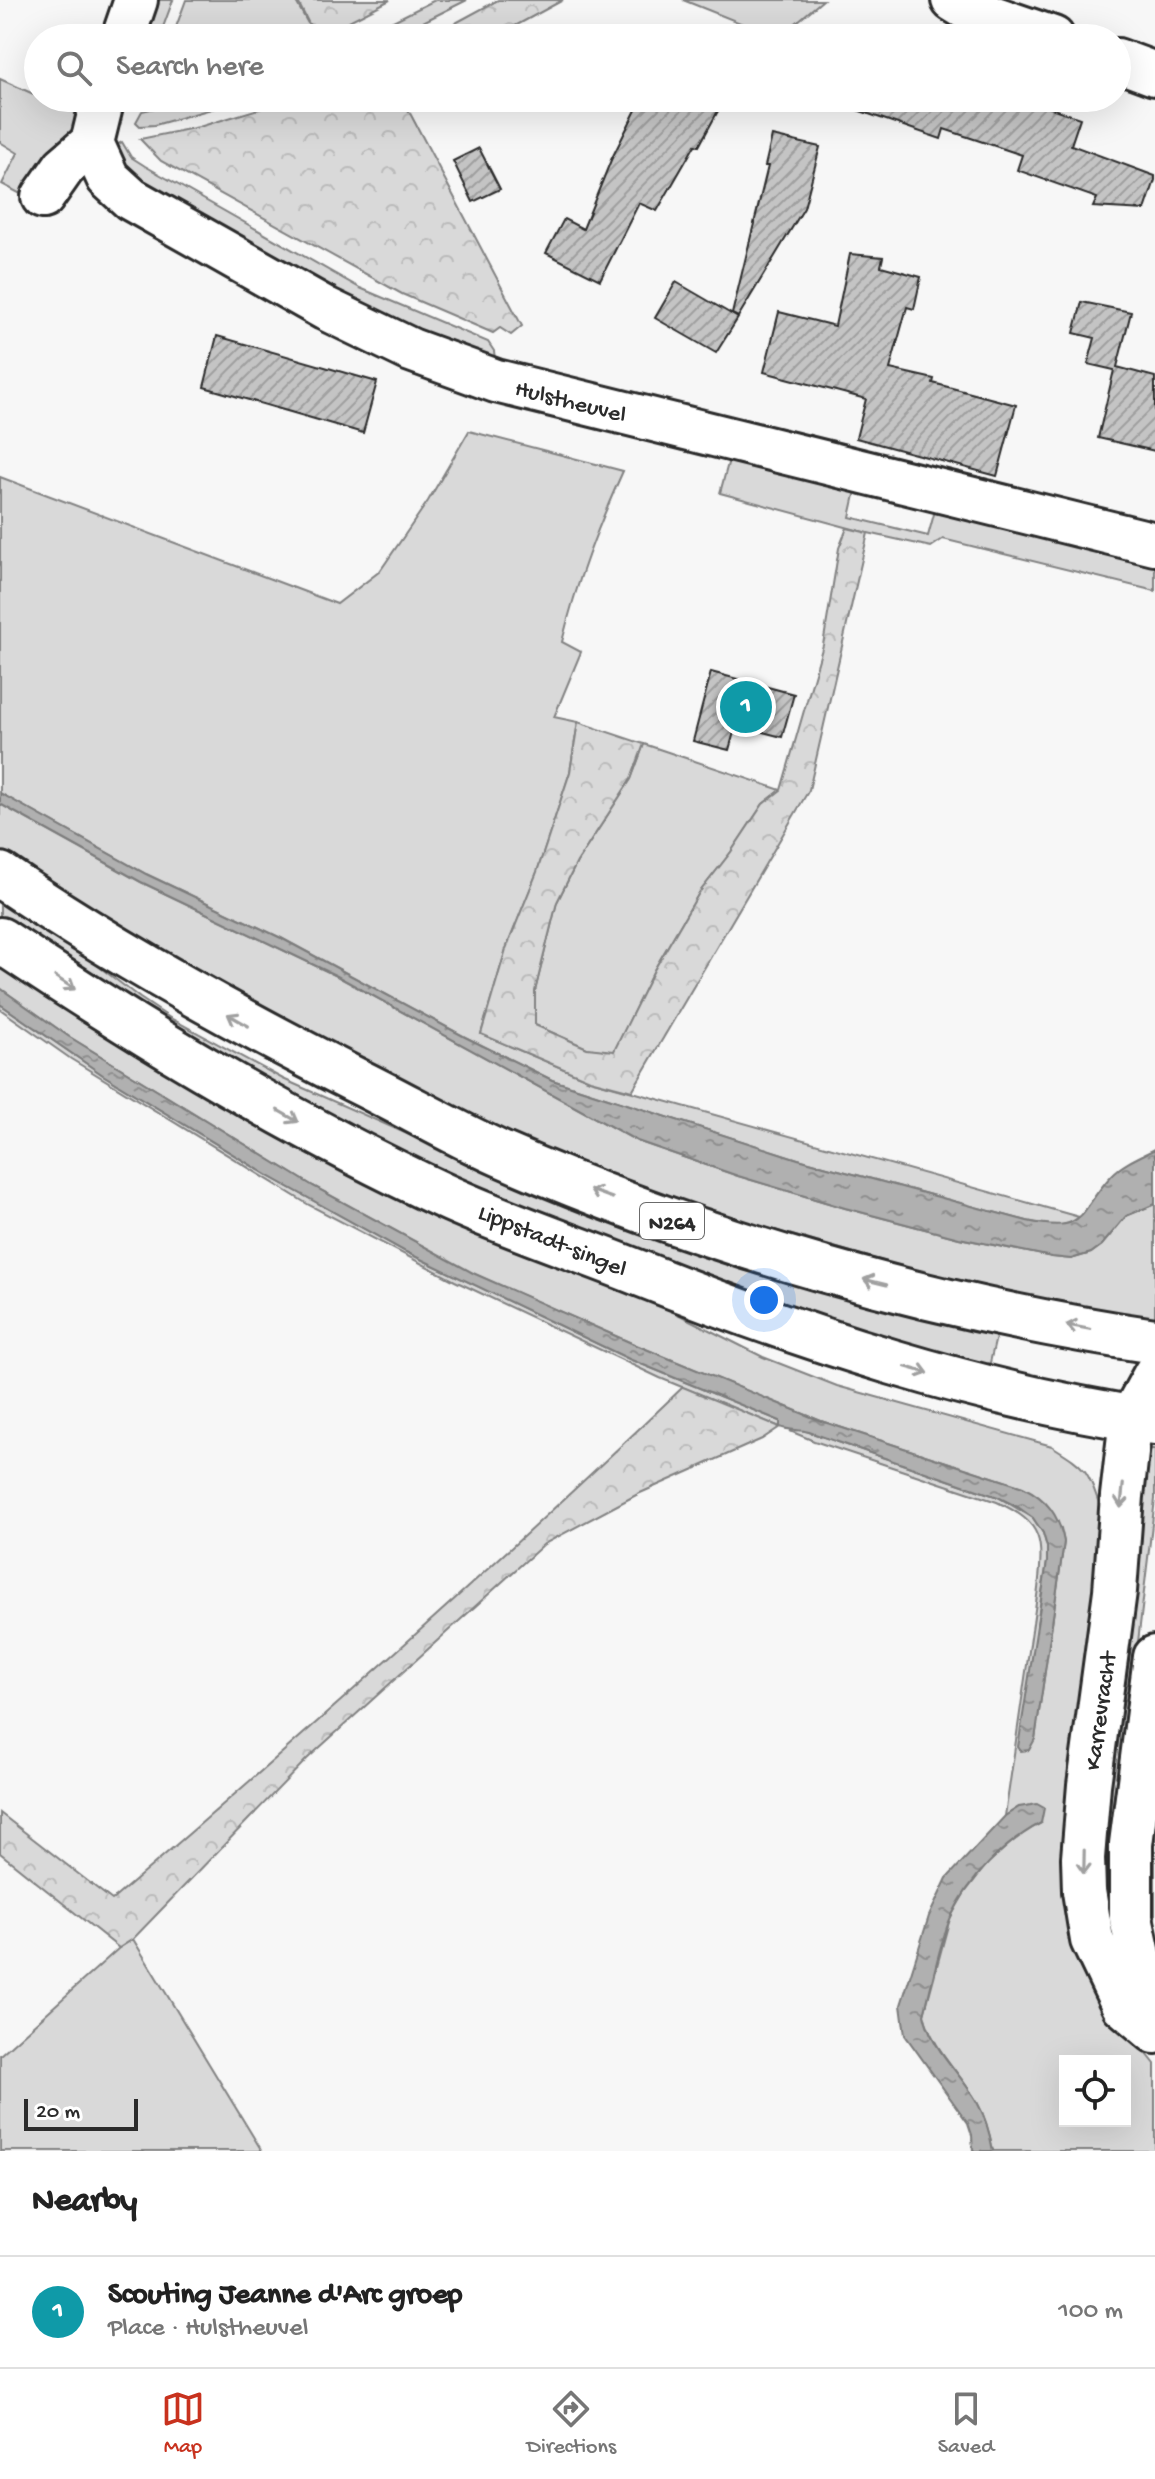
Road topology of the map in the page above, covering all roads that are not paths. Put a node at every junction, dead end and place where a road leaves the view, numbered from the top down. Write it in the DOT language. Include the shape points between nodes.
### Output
graph roads {
  1 [pos="136,0"];
  2 [pos="953,0"];
  3 [pos="128,24"];
  4 [pos="1012,24"];
  5 [pos="1131,65"];
  6 [pos="1155,74"];
  7 [pos="100,112"];
  8 [pos="92,143"];
  9 [pos="43,197"];
  10 [pos="1155,544"];
  11 [pos="0,875"];
  12 [pos="0,940"];
  13 [pos="1155,1341"];
  14 [pos="1155,1374"];
  15 [pos="1143,1420"];
  16 [pos="1155,1657"];
  17 [pos="1155,2030"];
  1 -- 3 [label="street"];
  2 -- 4 [label="street"];
  5 -- 6 [label="street"];
  7 -- 8 [label="street"];
  8 -- 9 [label="street" via="64,167"];
  8 -- 10 [label="street, Hulstheuvel" via="108,178 131,199 326,309 411,350 496,381"];
  13 -- 11 [label="main road, N264, one-way" via="1004,1313 834,1271 680,1224 567,1182 498,1153 263,1034 67,921"];
  12 -- 15 [label="main road, Lippstadt-singel / N264, one-way" via="285,1115 448,1197 817,1340 954,1380"];
  14 -- 15 [label="street, Karrevracht"];
  15 -- 17 [label="street, Karrevracht, one-way" via="1122,1496 1083,1858 1092,1940 1123,2005"];
  16 -- 17 [label="street, Karrevracht" via="1131,1844 1131,1918"];
}
